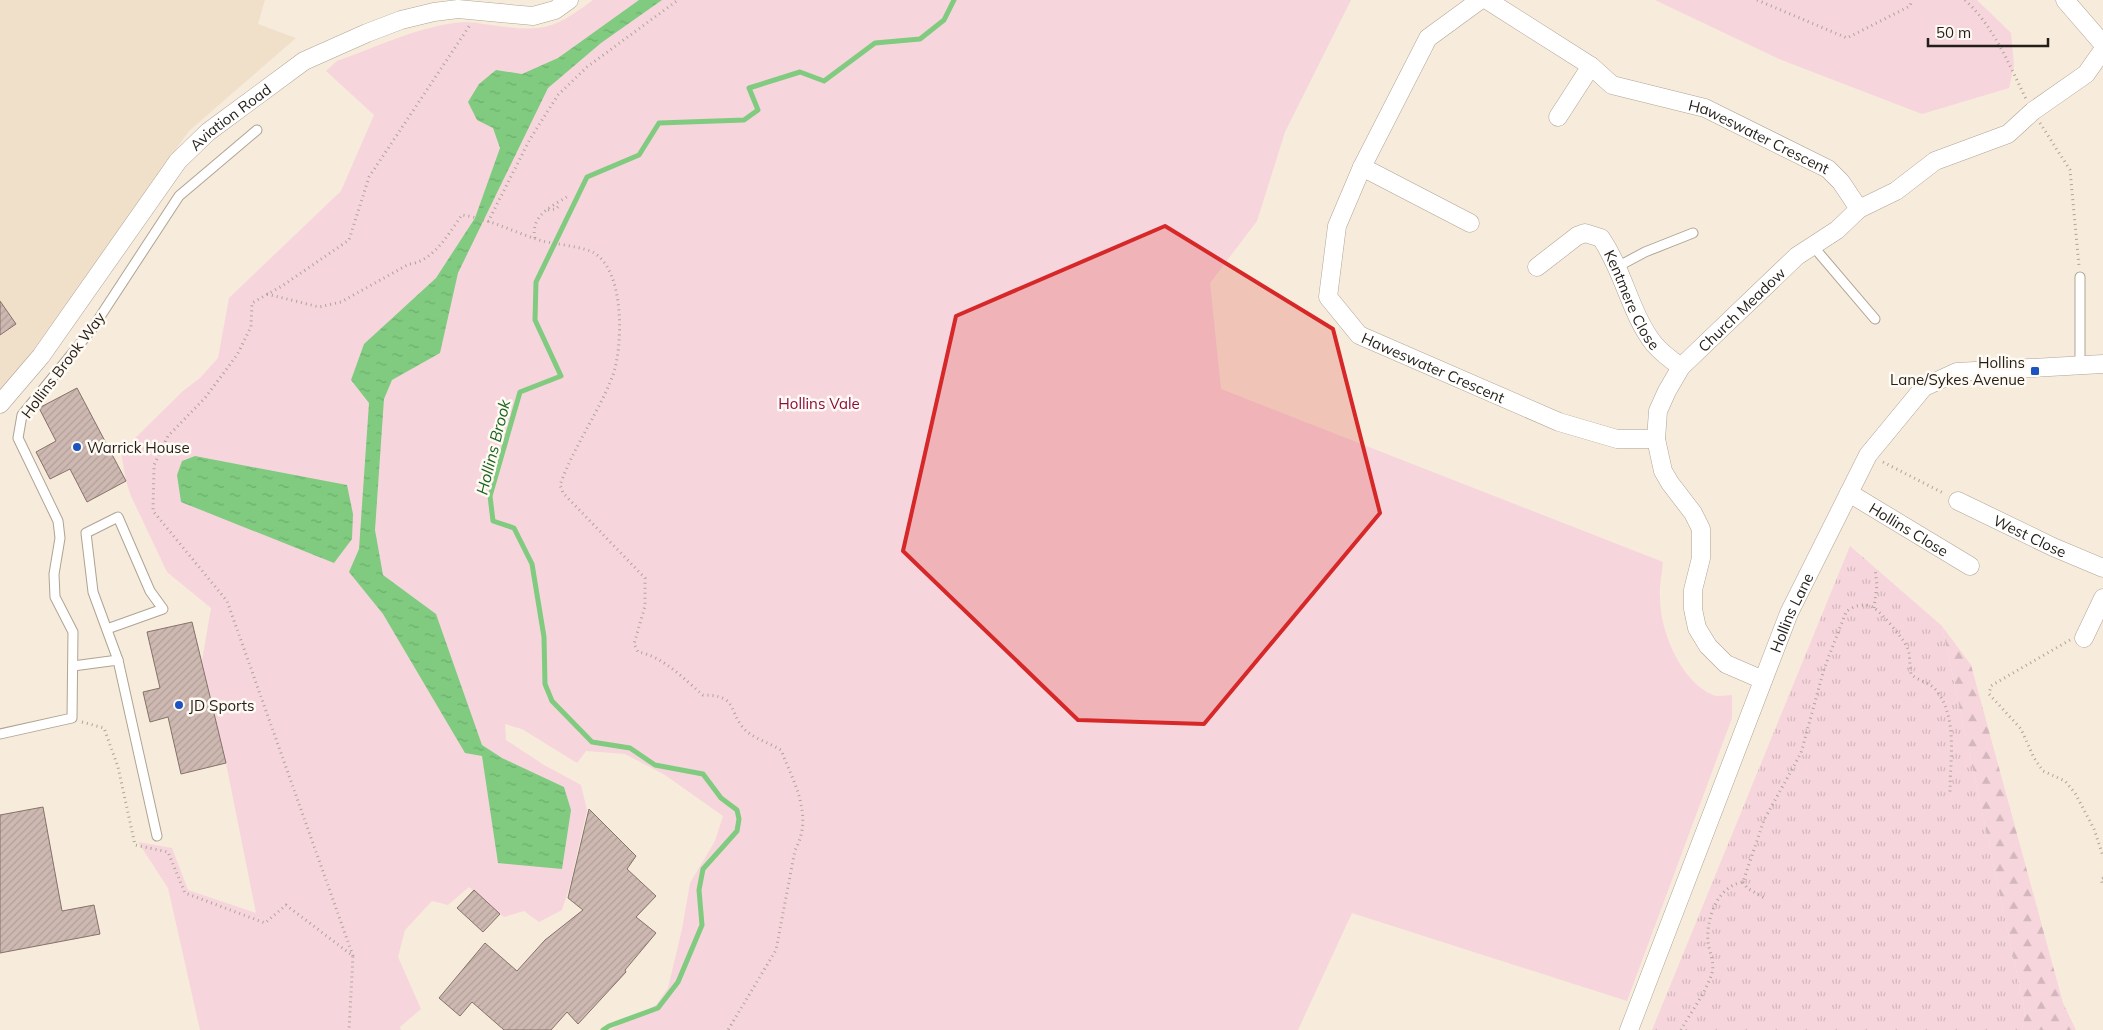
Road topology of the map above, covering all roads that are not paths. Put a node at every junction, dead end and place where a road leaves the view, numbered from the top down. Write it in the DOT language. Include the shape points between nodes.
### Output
graph roads {
  1 [pos="569,0"];
  2 [pos="1480,0"];
  3 [pos="1487,0"];
  4 [pos="2065,0"];
  5 [pos="2103,44"];
  6 [pos="2103,50"];
  7 [pos="1590,66"];
  8 [pos="1558,117"];
  9 [pos="257,130"];
  10 [pos="1362,167"];
  11 [pos="1859,209"];
  12 [pos="1470,223"];
  13 [pos="1693,234"];
  14 [pos="1812,245"];
  15 [pos="1537,267"];
  16 [pos="1617,267"];
  17 [pos="2080,277"];
  18 [pos="1875,318"];
  19 [pos="2080,364"];
  20 [pos="2103,364"];
  21 [pos="1680,367"];
  22 [pos="0,404"];
  23 [pos="1656,439"];
  24 [pos="1848,493"];
  25 [pos="1958,501"];
  26 [pos="1970,566"];
  27 [pos="2103,568"];
  28 [pos="2103,598"];
  29 [pos="107,630"];
  30 [pos="2084,638"];
  31 [pos="118,660"];
  32 [pos="72,666"];
  33 [pos="1763,680"];
  34 [pos="0,734"];
  35 [pos="157,836"];
  36 [pos="1629,1030"];
  1 -- 22 [label="street, Aviation Road" via="555,10 533,16 458,9 401,20 304,61 208,132 178,161 58,333"];
  2 -- 10 [label="street, Haweswater Crescent" via="1428,38"];
  3 -- 7 [label="street, Haweswater Crescent"];
  4 -- 5 [label="street"];
  6 -- 11 [label="street, Church Meadow" via="2086,74 2032,111 2008,134 1935,161 1896,190"];
  7 -- 8 [label="street"];
  7 -- 11 [label="street, Haweswater Crescent" via="1612,85 1705,108 1828,169"];
  9 -- 32 [label="lane, Hollins Brook Way" via="180,196 92,329 22,415 18,438 58,521 60,538 54,574 55,598 73,632"];
  10 -- 12 [label="street"];
  10 -- 23 [label="street, Haweswater Crescent" via="1337,226 1328,297 1359,335 1559,422 1617,439"];
  11 -- 14 [label="street, Church Meadow" via="1837,230"];
  13 -- 16 [label="lane" via="1645,252"];
  14 -- 18 [label="lane"];
  14 -- 21 [label="street, Church Meadow" via="1783,268"];
  15 -- 16 [label="street, Kentmere Close" via="1585,233 1601,238"];
  16 -- 21 [label="street, Kentmere Close" via="1635,313 1650,337"];
  17 -- 19 [label="lane"];
  19 -- 20 [label="street, Hollins Lane"];
  19 -- 24 [label="street, Hollins Lane" via="1956,372 1924,387 1868,455"];
  21 -- 23 [label="street, Church Meadow" via="1658,411"];
  23 -- 33 [label="street, Church Meadow" via="1663,471 1701,529 1701,558 1693,590 1696,628 1726,664"];
  24 -- 26 [label="street, Hollins Close"];
  24 -- 33 [label="street, Hollins Lane" via="1789,614"];
  25 -- 27 [label="street, West Close"];
  28 -- 30 [label="street"];
  29 -- 29 [label="lane" via="93,592 86,532 118,517 150,591 163,609"];
  29 -- 31 [label="lane"];
  31 -- 32 [label="lane"];
  31 -- 35 [label="lane"];
  32 -- 34 [label="lane, Hollins Brook Way" via="72,718"];
  33 -- 36 [label="street, Hollins Lane"];
}
